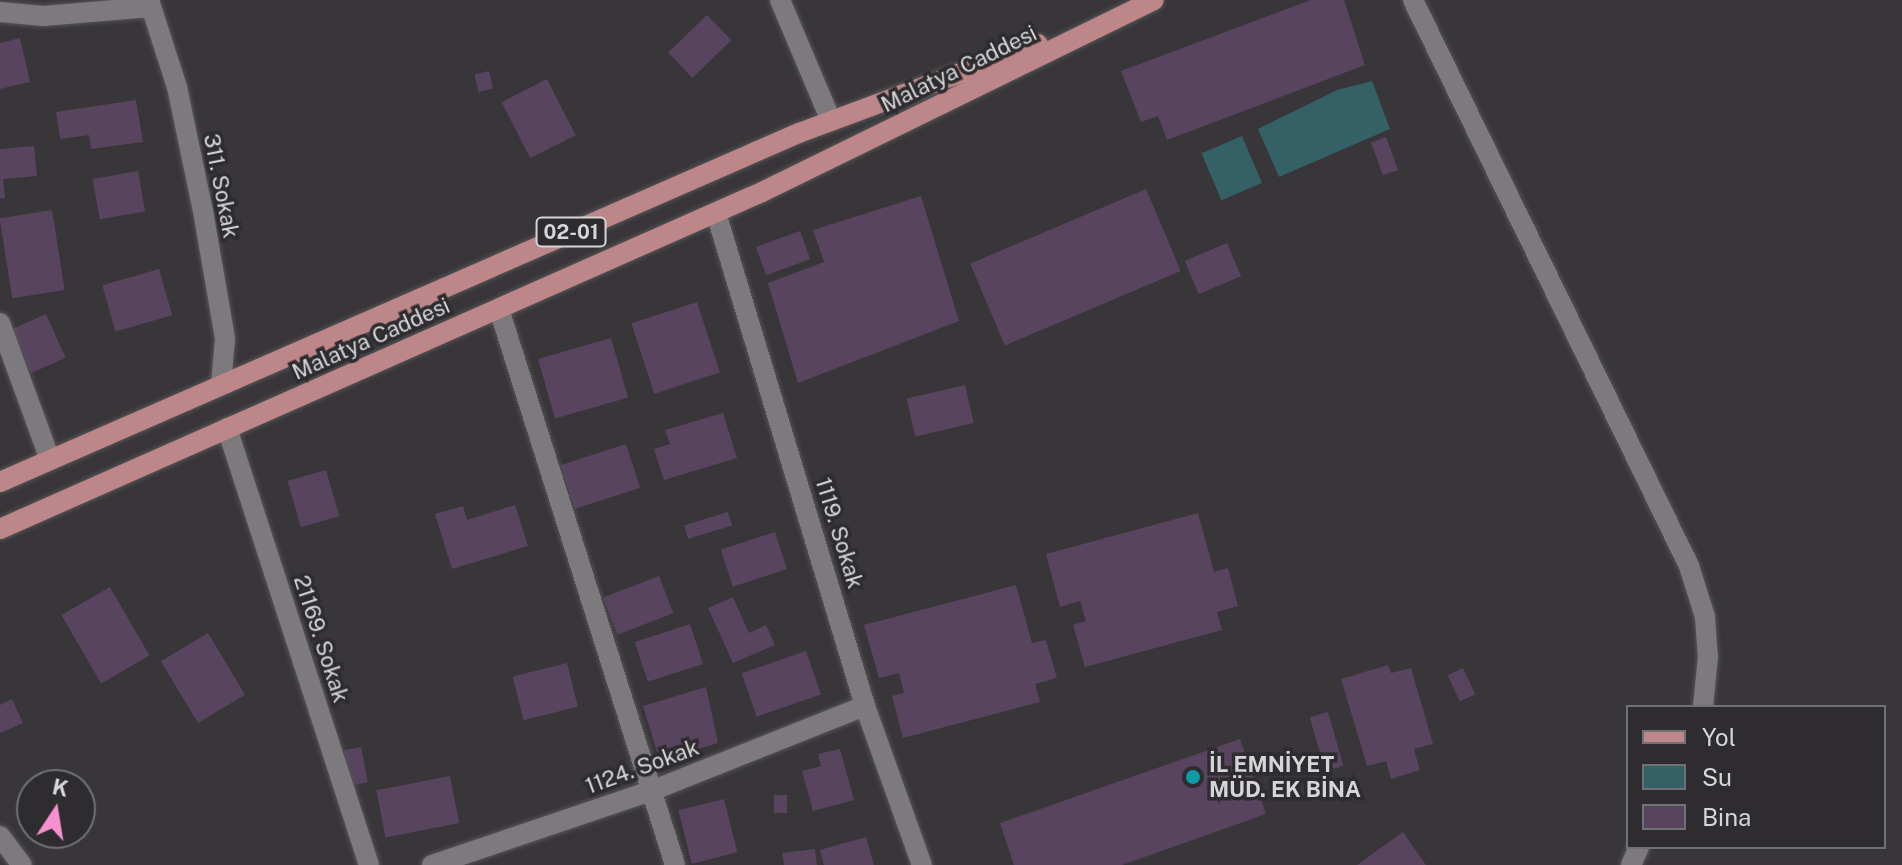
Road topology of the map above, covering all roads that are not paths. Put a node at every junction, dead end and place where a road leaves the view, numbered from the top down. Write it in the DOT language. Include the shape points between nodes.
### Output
graph roads {
  1 [pos="780,0"];
  2 [pos="1413,0"];
  3 [pos="1152,1"];
  4 [pos="150,4"];
  5 [pos="0,12"];
  6 [pos="831,121"];
  7 [pos="716,213"];
  8 [pos="499,309"];
  9 [pos="0,323"];
  10 [pos="221,384"];
  11 [pos="227,428"];
  12 [pos="50,460"];
  13 [pos="0,482"];
  14 [pos="0,529"];
  15 [pos="1703,705"];
  16 [pos="865,706"];
  17 [pos="651,791"];
  18 [pos="0,836"];
  19 [pos="22,865"];
  20 [pos="369,865"];
  21 [pos="432,865"];
  22 [pos="675,865"];
  23 [pos="922,865"];
  1 -- 6 [label="street"];
  2 -- 15 [label="street" via="1689,566 1706,630"];
  3 -- 6 [label="main road, Malatya Caddesi / 02-01"];
  3 -- 7 [label="main road, Malatya Caddesi"];
  4 -- 5 [label="street" via="43,16"];
  4 -- 10 [label="street, 311. Sokak" via="177,87 203,211 225,339"];
  6 -- 10 [label="main road, Malatya Caddesi / 02-01"];
  7 -- 8 [label="main road, Malatya Caddesi"];
  7 -- 16 [label="street, 1119. Sokak"];
  8 -- 11 [label="main road, Malatya Caddesi"];
  8 -- 17 [label="street"];
  9 -- 12 [label="street"];
  10 -- 12 [label="main road, Malatya Caddesi / 02-01"];
  11 -- 14 [label="main road, Malatya Caddesi"];
  11 -- 20 [label="street, 21169. Sokak"];
  12 -- 13 [label="main road, Malatya Caddesi / 02-01"];
  16 -- 17 [label="street, 1124. Sokak"];
  16 -- 23 [label="street, 1119. Sokak"];
  17 -- 21 [label="street, 1124. Sokak"];
  17 -- 22 [label="street"];
  18 -- 19 [label="street"];
}
